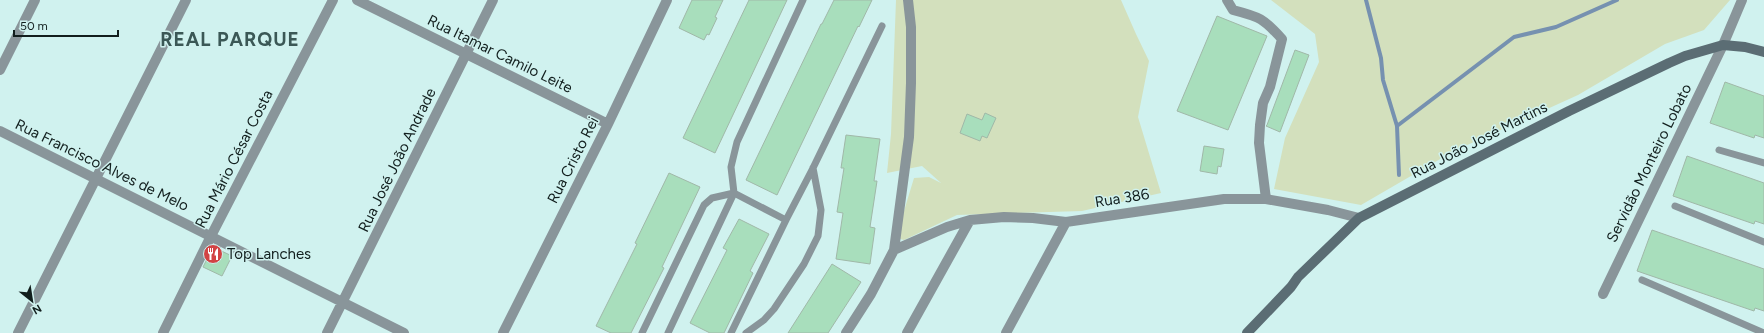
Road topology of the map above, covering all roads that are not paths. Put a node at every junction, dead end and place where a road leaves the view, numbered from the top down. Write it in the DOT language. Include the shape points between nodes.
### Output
graph roads {
  1 [pos="35,0"];
  2 [pos="186,0"];
  3 [pos="332,0"];
  4 [pos="357,0"];
  5 [pos="493,0"];
  6 [pos="667,0"];
  7 [pos="803,0"];
  8 [pos="908,0"];
  9 [pos="1227,0"];
  10 [pos="1742,0"];
  11 [pos="882,26"];
  12 [pos="1722,45"];
  13 [pos="1764,52"];
  14 [pos="466,53"];
  15 [pos="0,70"];
  16 [pos="608,124"];
  17 [pos="0,131"];
  18 [pos="1720,150"];
  19 [pos="1764,163"];
  20 [pos="813,168"];
  21 [pos="95,178"];
  22 [pos="734,193"];
  23 [pos="1266,199"];
  24 [pos="1674,206"];
  25 [pos="1359,218"];
  26 [pos="786,220"];
  27 [pos="970,220"];
  28 [pos="1066,222"];
  29 [pos="211,236"];
  30 [pos="1764,242"];
  31 [pos="894,250"];
  32 [pos="1642,280"];
  33 [pos="1603,294"];
  34 [pos="344,301"];
  35 [pos="1764,332"];
  36 [pos="18,333"];
  37 [pos="163,333"];
  38 [pos="328,333"];
  39 [pos="404,333"];
  40 [pos="503,333"];
  41 [pos="642,333"];
  42 [pos="668,333"];
  43 [pos="731,333"];
  44 [pos="746,333"];
  45 [pos="846,333"];
  46 [pos="907,333"];
  47 [pos="1006,333"];
  48 [pos="1247,333"];
  1 -- 15 [label="street"];
  2 -- 21 [label="street"];
  3 -- 29 [label="street, Rua Mário César Costa"];
  4 -- 14 [label="street, Rua Itamar Camilo Leite"];
  5 -- 14 [label="street, Rua José João Andrade"];
  6 -- 16 [label="street, Rua Cristo Rei"];
  7 -- 22 [label="lane" via="737,142 731,167"];
  8 -- 31 [label="street" via="912,83 909,138"];
  9 -- 23 [label="street" via="1233,10 1259,17 1282,39 1270,87 1263,103 1260,125 1259,143"];
  10 -- 12 [label="street, Servidão Monteiro Lobato"];
  11 -- 20 [label="lane"];
  12 -- 13 [label="main road, Rua João José Martins"];
  12 -- 25 [label="main road, Rua João José Martins" via="1669,63"];
  12 -- 33 [label="street, Servidão Monteiro Lobato"];
  14 -- 16 [label="street, Rua Itamar Camilo Leite"];
  14 -- 34 [label="street, Rua José João Andrade"];
  16 -- 40 [label="street, Rua Cristo Rei"];
  17 -- 21 [label="street, Rua Francisco Alves de Melo"];
  18 -- 19 [label="lane"];
  20 -- 26 [label="lane"];
  20 -- 44 [label="lane" via="821,210 818,236 804,264 774,309"];
  21 -- 29 [label="street, Rua Francisco Alves de Melo"];
  21 -- 36 [label="street"];
  22 -- 26 [label="lane"];
  22 -- 41 [label="lane" via="712,198 704,205"];
  22 -- 42 [label="lane"];
  23 -- 25 [label="street, Rua 386"];
  23 -- 28 [label="street, Rua 386" via="1224,199"];
  24 -- 30 [label="lane"];
  25 -- 48 [label="main road, Rua João José Martins" via="1298,277"];
  26 -- 43 [label="lane"];
  27 -- 28 [label="street, Rua 386" via="1004,217"];
  27 -- 31 [label="street, Rua 386"];
  27 -- 46 [label="street"];
  28 -- 47 [label="street"];
  29 -- 34 [label="street, Rua Francisco Alves de Melo"];
  29 -- 37 [label="street, Rua Mário César Costa"];
  31 -- 45 [label="street" via="871,294"];
  32 -- 35 [label="lane"];
  34 -- 38 [label="street, Rua José João Andrade"];
  34 -- 39 [label="street, Rua Francisco Alves de Melo"];
}
